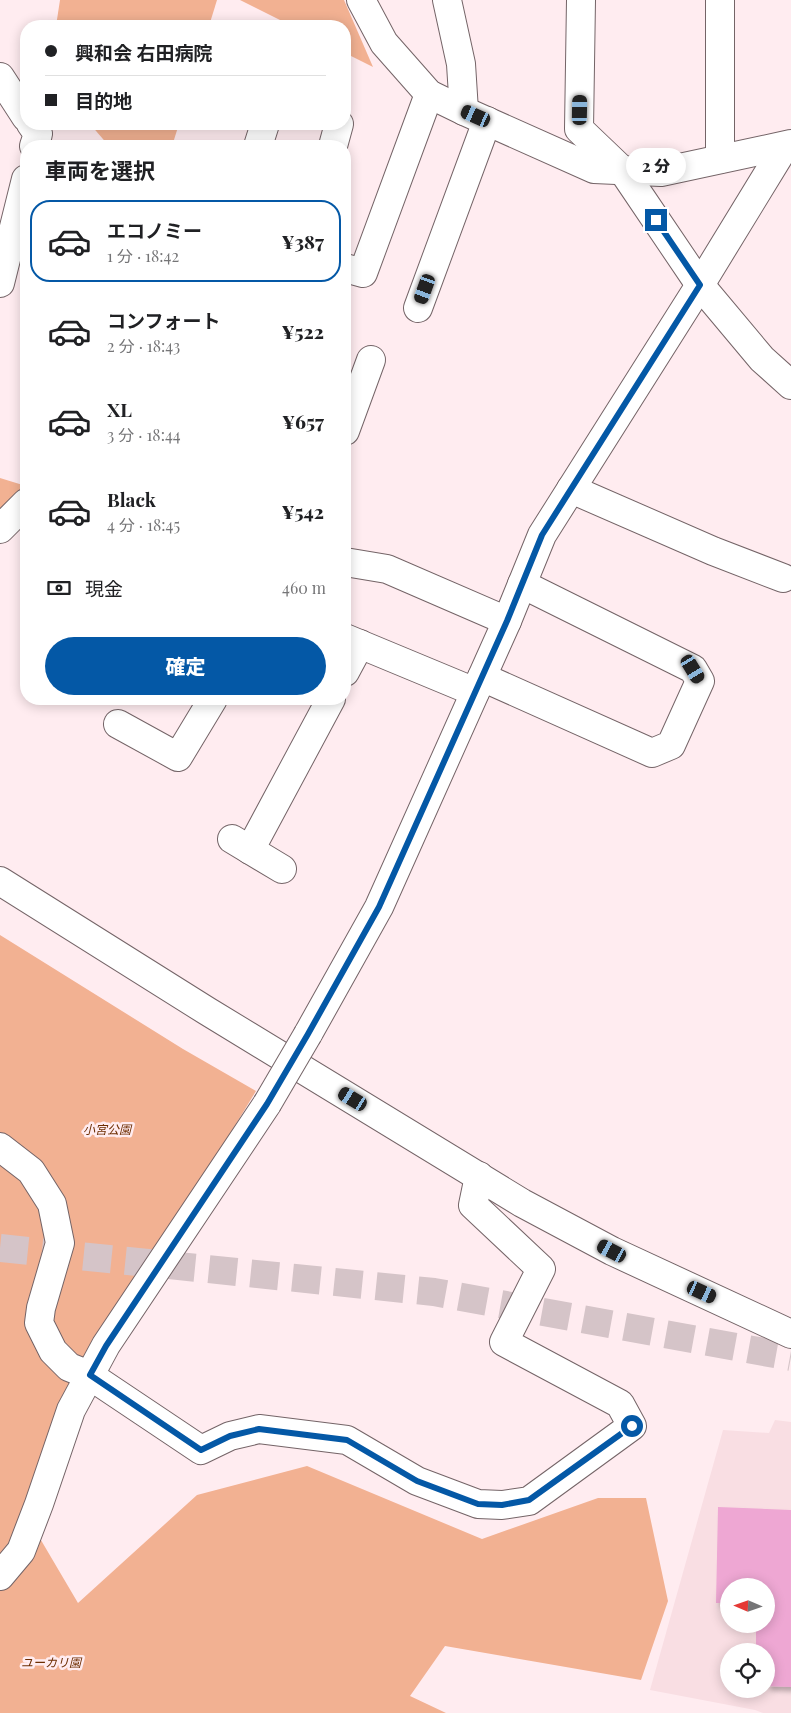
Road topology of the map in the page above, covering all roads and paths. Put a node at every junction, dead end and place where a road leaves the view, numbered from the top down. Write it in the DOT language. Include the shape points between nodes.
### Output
graph roads {
  1 [pos="361,0"];
  2 [pos="447,0"];
  3 [pos="581,0"];
  4 [pos="720,0"];
  5 [pos="0,77"];
  6 [pos="429,94"];
  7 [pos="20,107"];
  8 [pos="476,116"];
  9 [pos="788,145"];
  10 [pos="720,159"];
  11 [pos="623,171"];
  12 [pos="20,203"];
  13 [pos="351,270"];
  14 [pos="0,283"];
  15 [pos="700,285"];
  16 [pos="418,308"];
  17 [pos="371,360"];
  18 [pos="791,385"];
  19 [pos="351,414"];
  20 [pos="571,489"];
  21 [pos="20,509"];
  22 [pos="0,529"];
  23 [pos="351,563"];
  24 [pos="783,578"];
  25 [pos="522,584"];
  26 [pos="507,621"];
  27 [pos="352,641"];
  28 [pos="479,684"];
  29 [pos="209,705"];
  30 [pos="327,705"];
  31 [pos="118,724"];
  32 [pos="282,869"];
  33 [pos="0,881"];
  34 [pos="0,1147"];
  35 [pos="479,1176"];
  36 [pos="791,1334"];
  37 [pos="90,1375"];
  38 [pos="0,1576"];
  1 -- 6 [label="street" via="384,43"];
  2 -- 8 [label="street"];
  3 -- 11 [label="street" via="579,129"];
  4 -- 10 [label="street"];
  5 -- 7 [label="street"];
  6 -- 8 [label="street"];
  6 -- 13 [label="street" via="364,273"];
  8 -- 11 [label="street" via="594,169"];
  8 -- 16 [label="street"];
  9 -- 10 [label="street"];
  9 -- 15 [label="street"];
  10 -- 11 [label="street" via="661,172"];
  11 -- 15 [label="street"];
  12 -- 14 [label="street"];
  15 -- 18 [label="street" via="762,359"];
  15 -- 20 [label="street"];
  17 -- 19 [label="street"];
  20 -- 24 [label="street"];
  20 -- 25 [label="street" via="542,535"];
  21 -- 22 [label="street"];
  23 -- 26 [label="street" via="387,569"];
  25 -- 26 [label="street"];
  25 -- 28 [label="street" via="693,669 700,681 671,745 652,753"];
  26 -- 28 [label="street"];
  27 -- 28 [label="street"];
  28 -- 37 [label="street, bridge" via="379,907 308,1034 267,1104"];
  29 -- 31 [label="street" via="178,757"];
  30 -- 32 [label="street" via="241,845"];
  33 -- 35 [label="street"];
  34 -- 37 [label="street" via="31,1171 52,1204 60,1243 38,1323 52,1351 69,1367"];
  35 -- 36 [label="street" via="612,1251"];
  35 -- 37 [label="street" via="472,1205 541,1269 504,1342 620,1404 632,1426 529,1500 502,1505 478,1504 417,1481 347,1440 259,1429 230,1436 201,1450"];
  37 -- 38 [label="street" via="70,1410 21,1551"];
}
